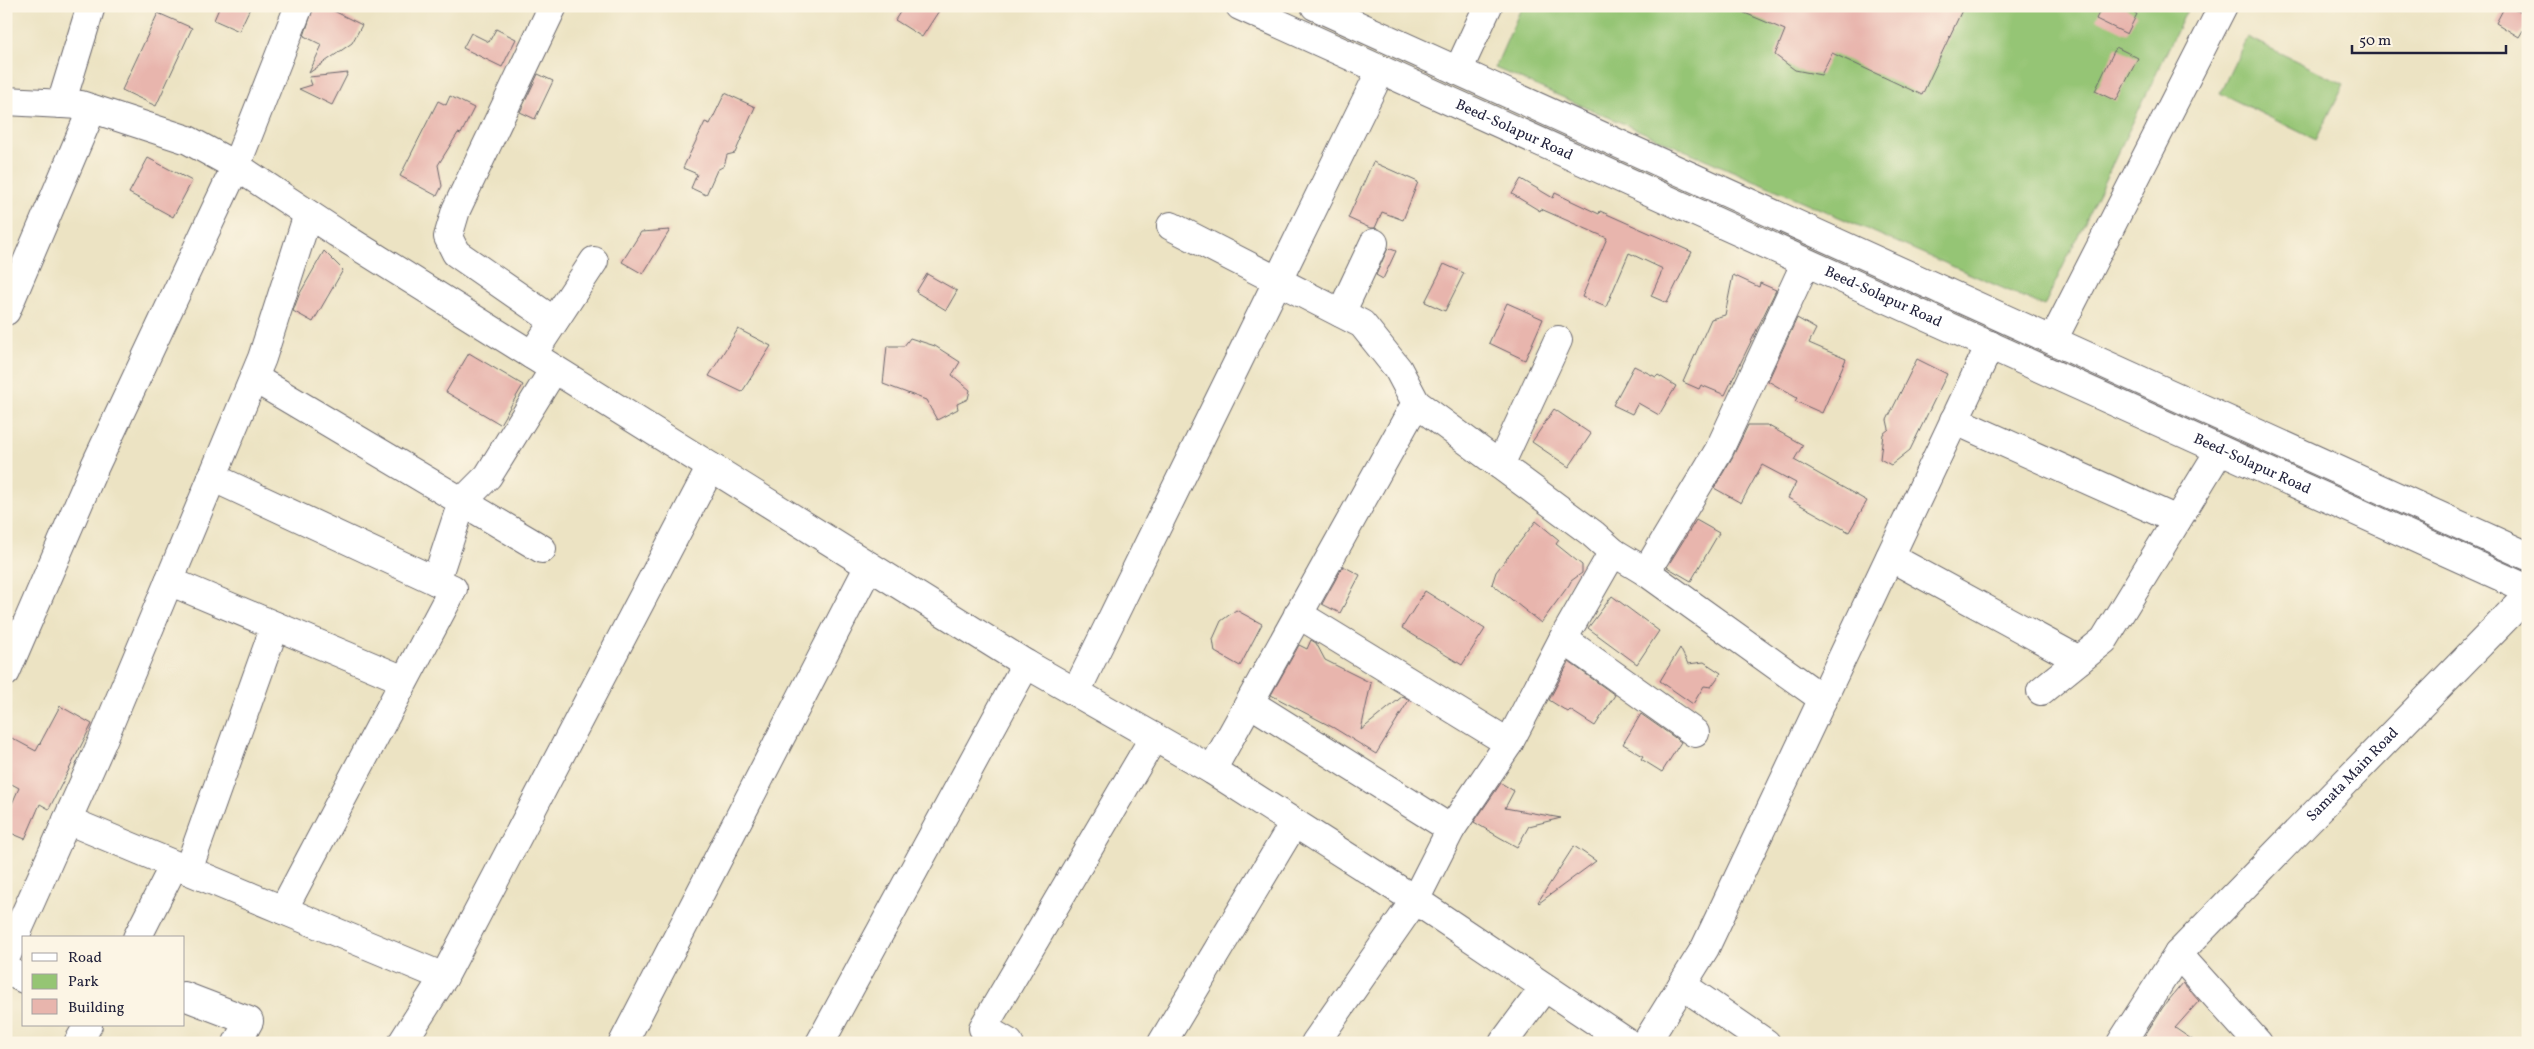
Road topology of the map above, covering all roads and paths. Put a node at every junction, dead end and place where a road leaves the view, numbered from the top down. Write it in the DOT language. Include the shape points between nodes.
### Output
graph roads {
  1 [pos="91,6"];
  2 [pos="299,6"];
  3 [pos="553,6"];
  4 [pos="1240,6"];
  5 [pos="1315,6"];
  6 [pos="1488,6"];
  7 [pos="2223,6"];
  8 [pos="1381,70"];
  9 [pos="1458,71"];
  10 [pos="6,101"];
  11 [pos="60,104"];
  12 [pos="92,109"];
  13 [pos="236,166"];
  14 [pos="308,214"];
  15 [pos="1171,226"];
  16 [pos="1374,243"];
  17 [pos="594,261"];
  18 [pos="17,263"];
  19 [pos="1805,264"];
  20 [pos="1277,281"];
  21 [pos="6,311"];
  22 [pos="1341,313"];
  23 [pos="554,321"];
  24 [pos="1558,340"];
  25 [pos="2053,340"];
  26 [pos="1990,346"];
  27 [pos="543,362"];
  28 [pos="254,378"];
  29 [pos="1416,403"];
  30 [pos="1954,420"];
  31 [pos="2220,450"];
  32 [pos="1500,465"];
  33 [pos="711,467"];
  34 [pos="212,477"];
  35 [pos="462,502"];
  36 [pos="2177,520"];
  37 [pos="542,548"];
  38 [pos="1613,552"];
  39 [pos="2528,556"];
  40 [pos="1890,557"];
  41 [pos="869,566"];
  42 [pos="1646,572"];
  43 [pos="169,581"];
  44 [pos="436,581"];
  45 [pos="2528,590"];
  46 [pos="2528,595"];
  47 [pos="1298,614"];
  48 [pos="275,626"];
  49 [pos="1563,640"];
  50 [pos="10,655"];
  51 [pos="2079,660"];
  52 [pos="1026,664"];
  53 [pos="404,680"];
  54 [pos="2041,691"];
  55 [pos="1076,692"];
  56 [pos="1823,698"];
  57 [pos="1250,703"];
  58 [pos="1695,733"];
  59 [pos="1154,737"];
  60 [pos="1509,743"];
  61 [pos="1212,770"];
  62 [pos="67,820"];
  63 [pos="1294,823"];
  64 [pos="1451,829"];
  65 [pos="181,868"];
  66 [pos="1415,900"];
  67 [pos="283,910"];
  68 [pos="138,936"];
  69 [pos="2178,954"];
  70 [pos="6,958"];
  71 [pos="6,970"];
  72 [pos="444,977"];
  73 [pos="22,978"];
  74 [pos="1682,985"];
  75 [pos="1544,988"];
  76 [pos="185,996"];
  77 [pos="87,1026"];
  78 [pos="78,1043"];
  79 [pos="237,1043"];
  80 [pos="402,1043"];
  81 [pos="623,1043"];
  82 [pos="820,1043"];
  83 [pos="1009,1043"];
  84 [pos="1162,1043"];
  85 [pos="1315,1043"];
  86 [pos="1503,1043"];
  87 [pos="1628,1043"];
  88 [pos="1646,1043"];
  89 [pos="1766,1043"];
  90 [pos="2121,1043"];
  91 [pos="2258,1043"];
  1 -- 11 [label="street"];
  2 -- 13 [label="street"];
  3 -- 23 [label="street" via="456,210 448,237 456,253"];
  4 -- 8 [label="street, Beed-Solapur Road"];
  5 -- 9 [label="street, Beed-Solapur Road"];
  6 -- 9 [label="street"];
  7 -- 25 [label="street"];
  8 -- 19 [label="street, Beed-Solapur Road"];
  8 -- 20 [label="street"];
  9 -- 25 [label="street, Beed-Solapur Road"];
  10 -- 11 [label="street"];
  11 -- 12 [label="street"];
  12 -- 13 [label="street" via="188,140"];
  12 -- 18 [label="street"];
  13 -- 14 [label="street"];
  13 -- 50 [label="street"];
  14 -- 27 [label="street"];
  14 -- 28 [label="street"];
  15 -- 20 [label="street"];
  16 -- 22 [label="street"];
  17 -- 23 [label="street"];
  18 -- 21 [label="street"];
  19 -- 26 [label="street, Beed-Solapur Road"];
  19 -- 42 [label="street" via="1719,450"];
  20 -- 22 [label="street"];
  20 -- 55 [label="street"];
  22 -- 29 [label="street" via="1362,324 1398,369"];
  23 -- 27 [label="street"];
  24 -- 32 [label="street"];
  25 -- 39 [label="street, Beed-Solapur Road"];
  26 -- 30 [label="street"];
  26 -- 31 [label="street, Beed-Solapur Road"];
  27 -- 33 [label="street"];
  27 -- 35 [label="street" via="488,476"];
  28 -- 34 [label="street"];
  28 -- 35 [label="street"];
  29 -- 32 [label="street"];
  29 -- 47 [label="street"];
  30 -- 36 [label="street"];
  30 -- 40 [label="street"];
  31 -- 36 [label="street"];
  31 -- 45 [label="street, Beed-Solapur Road"];
  32 -- 38 [label="street"];
  33 -- 41 [label="street"];
  33 -- 72 [label="street"];
  34 -- 43 [label="street"];
  34 -- 44 [label="street"];
  35 -- 37 [label="street"];
  35 -- 44 [label="street"];
  36 -- 51 [label="street" via="2104,640"];
  38 -- 42 [label="street"];
  38 -- 49 [label="street"];
  40 -- 51 [label="street"];
  40 -- 56 [label="street"];
  41 -- 52 [label="street"];
  41 -- 81 [label="street"];
  42 -- 56 [label="street"];
  43 -- 48 [label="street"];
  43 -- 62 [label="street"];
  44 -- 53 [label="street" via="453,589"];
  46 -- 69 [label="street, Samata Main Road"];
  47 -- 57 [label="street"];
  47 -- 60 [label="street"];
  48 -- 53 [label="street"];
  48 -- 65 [label="street"];
  49 -- 58 [label="street"];
  49 -- 60 [label="street"];
  51 -- 54 [label="street"];
  52 -- 55 [label="street"];
  52 -- 82 [label="street"];
  53 -- 67 [label="street"];
  55 -- 59 [label="street"];
  56 -- 74 [label="street" via="1705,948"];
  57 -- 61 [label="street"];
  57 -- 64 [label="street"];
  59 -- 61 [label="street"];
  59 -- 83 [label="street" via="983,1028"];
  60 -- 64 [label="street"];
  61 -- 63 [label="street"];
  62 -- 65 [label="street"];
  62 -- 70 [label="street"];
  63 -- 66 [label="street"];
  63 -- 84 [label="street"];
  64 -- 66 [label="street"];
  65 -- 67 [label="street"];
  65 -- 68 [label="street"];
  66 -- 75 [label="street"];
  66 -- 85 [label="street"];
  67 -- 72 [label="street"];
  69 -- 90 [label="street, Samata Main Road"];
  69 -- 91 [label="street"];
  71 -- 73 [label="street"];
  72 -- 80 [label="street"];
  74 -- 88 [label="street"];
  74 -- 89 [label="street"];
  75 -- 86 [label="street"];
  75 -- 87 [label="street"];
  76 -- 79 [label="street" via="249,1021"];
  77 -- 78 [label="street"];
}
